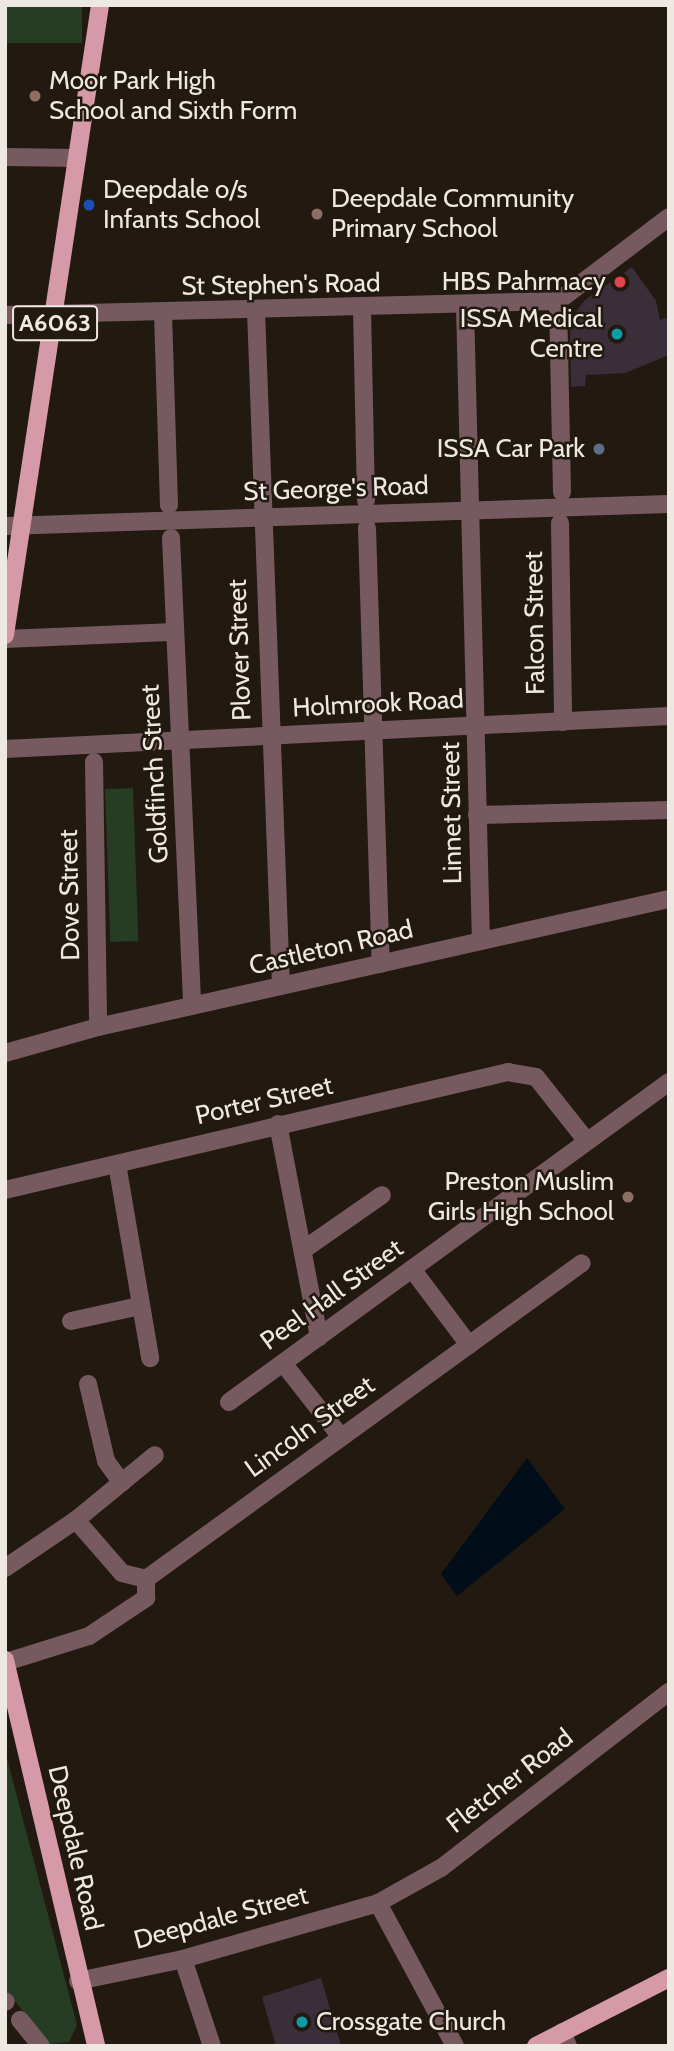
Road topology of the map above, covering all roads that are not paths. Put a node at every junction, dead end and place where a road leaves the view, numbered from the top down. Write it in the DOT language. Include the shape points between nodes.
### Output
graph roads {
  1 [pos="100,8"];
  2 [pos="5,157"];
  3 [pos="77,158"];
  4 [pos="669,217"];
  5 [pos="558,301"];
  6 [pos="465,306"];
  7 [pos="362,309"];
  8 [pos="257,311"];
  9 [pos="163,314"];
  10 [pos="5,315"];
  11 [pos="56,316"];
  12 [pos="562,492"];
  13 [pos="366,500"];
  14 [pos="669,504"];
  15 [pos="169,505"];
  16 [pos="470,510"];
  17 [pos="261,518"];
  18 [pos="560,523"];
  19 [pos="14,525"];
  20 [pos="367,528"];
  21 [pos="171,538"];
  22 [pos="175,632"];
  23 [pos="5,637"];
  24 [pos="669,716"];
  25 [pos="563,722"];
  26 [pos="475,725"];
  27 [pos="373,730"];
  28 [pos="270,735"];
  29 [pos="179,740"];
  30 [pos="5,749"];
  31 [pos="94,762"];
  32 [pos="669,810"];
  33 [pos="477,815"];
  34 [pos="669,899"];
  35 [pos="481,941"];
  36 [pos="381,964"];
  37 [pos="281,986"];
  38 [pos="192,1006"];
  39 [pos="98,1027"];
  40 [pos="5,1054"];
  41 [pos="669,1082"];
  42 [pos="278,1124"];
  43 [pos="586,1140"];
  44 [pos="117,1164"];
  45 [pos="5,1190"];
  46 [pos="382,1195"];
  47 [pos="303,1250"];
  48 [pos="582,1263"];
  49 [pos="412,1269"];
  50 [pos="140,1306"];
  51 [pos="71,1321"];
  52 [pos="318,1337"];
  53 [pos="469,1345"];
  54 [pos="150,1358"];
  55 [pos="283,1363"];
  56 [pos="88,1384"];
  57 [pos="229,1402"];
  58 [pos="341,1437"];
  59 [pos="155,1455"];
  60 [pos="121,1483"];
  61 [pos="76,1520"];
  62 [pos="5,1569"];
  63 [pos="146,1579"];
  64 [pos="6,1661"];
  65 [pos="668,1694"];
  66 [pos="378,1903"];
  67 [pos="183,1959"];
  68 [pos="669,1978"];
  69 [pos="78,1981"];
  70 [pos="20,2020"];
  71 [pos="565,2039"];
  72 [pos="95,2045"];
  73 [pos="41,2046"];
  74 [pos="212,2046"];
  75 [pos="455,2046"];
  76 [pos="536,2046"];
  1 -- 3 [label="main road, A6063"];
  2 -- 3 [label="street"];
  3 -- 11 [label="main road, A6063"];
  4 -- 5 [label="street"];
  5 -- 6 [label="street, St Stephen's Road"];
  5 -- 12 [label="street"];
  6 -- 7 [label="street, St Stephen's Road"];
  6 -- 16 [label="street, Linnet Street"];
  7 -- 8 [label="street, St Stephen's Road"];
  7 -- 13 [label="street"];
  8 -- 9 [label="street, St Stephen's Road"];
  8 -- 17 [label="street, Plover Street"];
  9 -- 11 [label="street, St Stephen's Road"];
  9 -- 15 [label="street"];
  10 -- 11 [label="street, St Stephen's Road"];
  11 -- 19 [label="main road, A6063"];
  14 -- 16 [label="street, St George's Road"];
  16 -- 17 [label="street, St George's Road"];
  16 -- 26 [label="street, Linnet Street"];
  17 -- 19 [label="street, St George's Road"];
  17 -- 28 [label="street, Plover Street"];
  18 -- 25 [label="street, Falcon Street"];
  19 -- 23 [label="main road, A6063"];
  20 -- 27 [label="street"];
  21 -- 22 [label="street, Goldfinch Street"];
  22 -- 23 [label="street"];
  22 -- 29 [label="street, Goldfinch Street"];
  24 -- 25 [label="street, Holmrook Road"];
  25 -- 26 [label="street, Holmrook Road"];
  26 -- 27 [label="street, Holmrook Road"];
  26 -- 33 [label="street, Linnet Street"];
  27 -- 28 [label="street, Holmrook Road"];
  27 -- 36 [label="street"];
  28 -- 29 [label="street, Holmrook Road"];
  28 -- 37 [label="street, Plover Street"];
  29 -- 30 [label="street, Holmrook Road"];
  29 -- 38 [label="street, Goldfinch Street"];
  31 -- 39 [label="street, Dove Street"];
  32 -- 33 [label="street"];
  33 -- 35 [label="street, Linnet Street"];
  34 -- 35 [label="street, Castleton Road"];
  35 -- 36 [label="street, Castleton Road"];
  36 -- 37 [label="street, Castleton Road"];
  37 -- 38 [label="street, Castleton Road"];
  38 -- 39 [label="street, Castleton Road"];
  39 -- 40 [label="street, Castleton Road"];
  41 -- 43 [label="street, Peel Hall Street"];
  42 -- 43 [label="street, Porter Street" via="508,1072 536,1077"];
  42 -- 44 [label="street, Porter Street"];
  42 -- 47 [label="street"];
  43 -- 49 [label="street, Peel Hall Street"];
  44 -- 45 [label="street, Porter Street"];
  44 -- 50 [label="street"];
  46 -- 47 [label="street"];
  47 -- 52 [label="street"];
  48 -- 53 [label="street, Lincoln Street"];
  49 -- 52 [label="street, Peel Hall Street"];
  49 -- 53 [label="street"];
  50 -- 51 [label="street"];
  50 -- 54 [label="street"];
  52 -- 55 [label="street, Peel Hall Street"];
  53 -- 58 [label="street, Lincoln Street"];
  55 -- 57 [label="street, Peel Hall Street"];
  55 -- 58 [label="street"];
  56 -- 60 [label="street" via="106,1461"];
  58 -- 63 [label="street, Lincoln Street"];
  59 -- 60 [label="street"];
  60 -- 61 [label="street"];
  61 -- 62 [label="street"];
  61 -- 63 [label="street" via="122,1573"];
  63 -- 64 [label="street" via="146,1598 89,1636"];
  64 -- 69 [label="main road, Deepdale Road"];
  65 -- 66 [label="street, Fletcher Road" via="442,1868"];
  66 -- 67 [label="street, Deepdale Street"];
  66 -- 75 [label="street"];
  67 -- 69 [label="street, Deepdale Street"];
  67 -- 74 [label="street"];
  68 -- 71 [label="main road"];
  69 -- 72 [label="main road, Deepdale Road"];
  70 -- 73 [label="street"];
  71 -- 76 [label="main road"];
}
